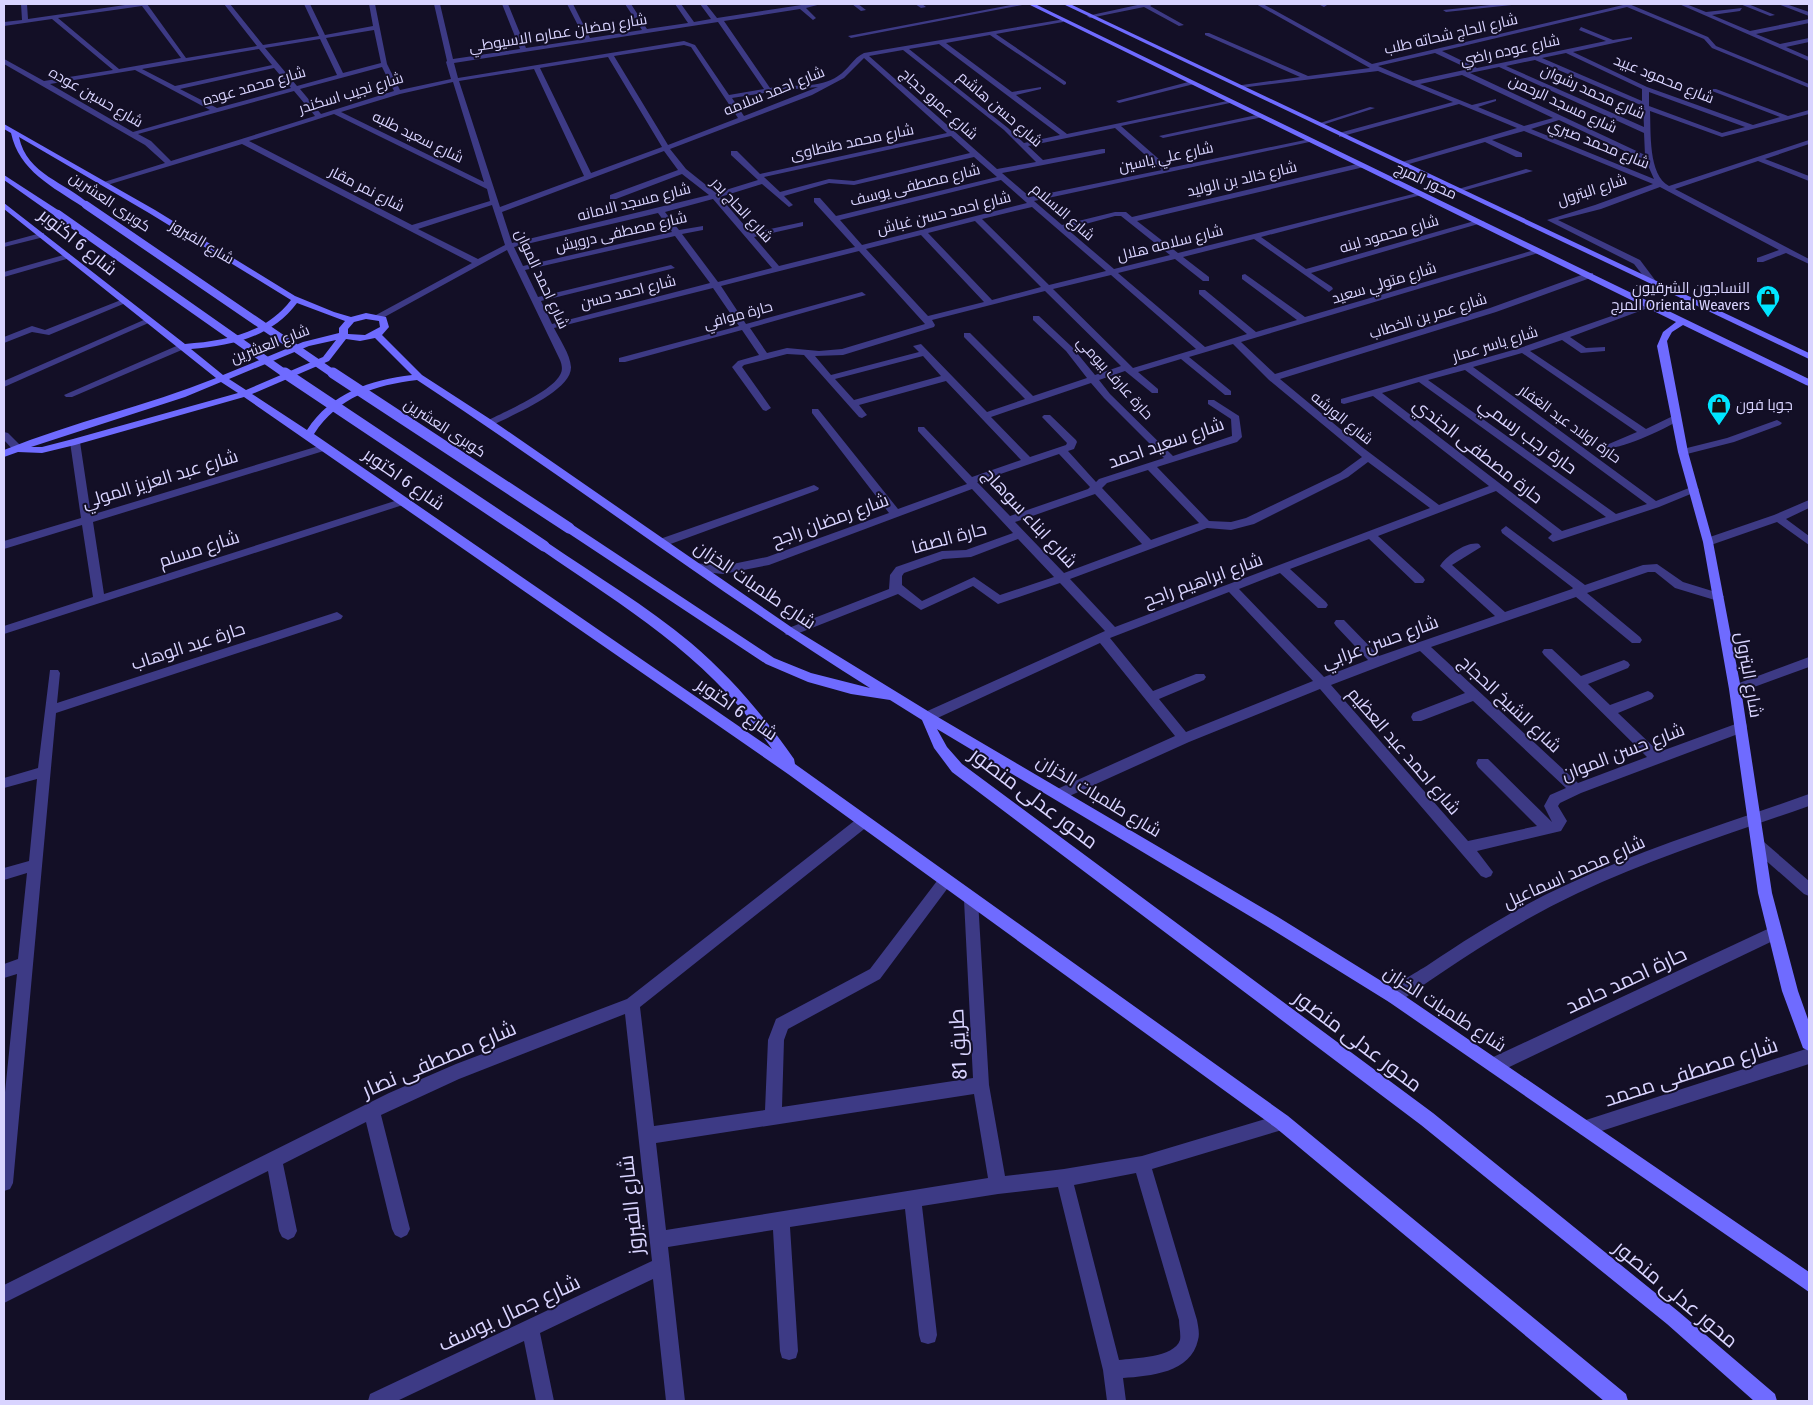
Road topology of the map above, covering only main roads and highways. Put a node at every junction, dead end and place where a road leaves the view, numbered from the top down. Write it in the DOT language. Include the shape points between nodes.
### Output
graph roads {
  1 [pos="1031,4"];
  2 [pos="1066,4"];
  3 [pos="1217,76"];
  4 [pos="1209,78"];
  5 [pos="4,126"];
  6 [pos="14,132"];
  7 [pos="4,176"];
  8 [pos="4,205"];
  9 [pos="296,299"];
  10 [pos="351,320"];
  11 [pos="1684,321"];
  12 [pos="376,334"];
  13 [pos="344,335"];
  14 [pos="182,347"];
  15 [pos="1809,356"];
  16 [pos="419,377"];
  17 [pos="223,379"];
  18 [pos="1809,383"];
  19 [pos="244,394"];
  20 [pos="308,435"];
  21 [pos="19,450"];
  22 [pos="4,454"];
  23 [pos="896,698"];
  24 [pos="927,717"];
  25 [pos="793,770"];
  26 [pos="1809,1044"];
  27 [pos="1809,1283"];
  28 [pos="1612,1400"];
  29 [pos="1768,1401"];
  1 -- 11 [label="main road, محور المرج"];
  2 -- 3 [label="main road, محور المرج"];
  3 -- 4 [label="main road"];
  3 -- 15 [label="main road, محور المرج"];
  5 -- 6 [label="main road, شارع الفيروز"];
  6 -- 9 [label="main road, شارع الفيروز" via="107,184"];
  6 -- 23 [label="main road, كوبرى العشرين, bridge" via="20,156 30,166 301,352 770,661 851,690"];
  7 -- 25 [label="main road, bridge" via="320,398 544,546 677,639 703,660 752,710"];
  8 -- 14 [label="main road, شارع 6 اكتوبر"];
  9 -- 10 [label="main road, شارع الفيروز" via="331,316"];
  9 -- 14 [label="main road" via="289,311 254,333 230,342"];
  10 -- 12 [label="main road" via="379,317 386,324"];
  10 -- 13 [label="main road" via="342,328"];
  11 -- 18 [label="main road, محور المرج"];
  11 -- 26 [label="main road, شارع البترول" via="1667,332 1662,341 1683,452 1708,542 1735,689 1765,893 1790,990"];
  12 -- 13 [label="main road" via="354,339"];
  12 -- 16 [label="main road, شارع طلمبات الخزان"];
  13 -- 17 [label="main road, شارع العشرين" via="306,344"];
  13 -- 19 [label="main road, شارع العشرين" via="326,359"];
  14 -- 17 [label="main road, شارع 6 اكتوبر"];
  16 -- 20 [label="main road" via="387,381 349,394 330,406 316,420"];
  16 -- 23 [label="main road, شارع طلمبات الخزان" via="490,422 790,632"];
  17 -- 19 [label="main road, شارع 6 اكتوبر"];
  17 -- 21 [label="main road, شارع العشرين" via="41,439"];
  19 -- 20 [label="main road, شارع 6 اكتوبر"];
  19 -- 21 [label="main road, شارع العشرين" via="75,442 42,450"];
  20 -- 25 [label="main road, شارع 6 اكتوبر"];
  21 -- 22 [label="main road, شارع العشرين"];
  23 -- 24 [label="main road, شارع طلمبات الخزان"];
  24 -- 27 [label="main road, شارع طلمبات الخزان" via="1394,997"];
  24 -- 29 [label="main road, محور عدلى منصور" via="938,747 957,768 1435,1126 1620,1274"];
  25 -- 28 [label="main road" via="1282,1122"];
}
